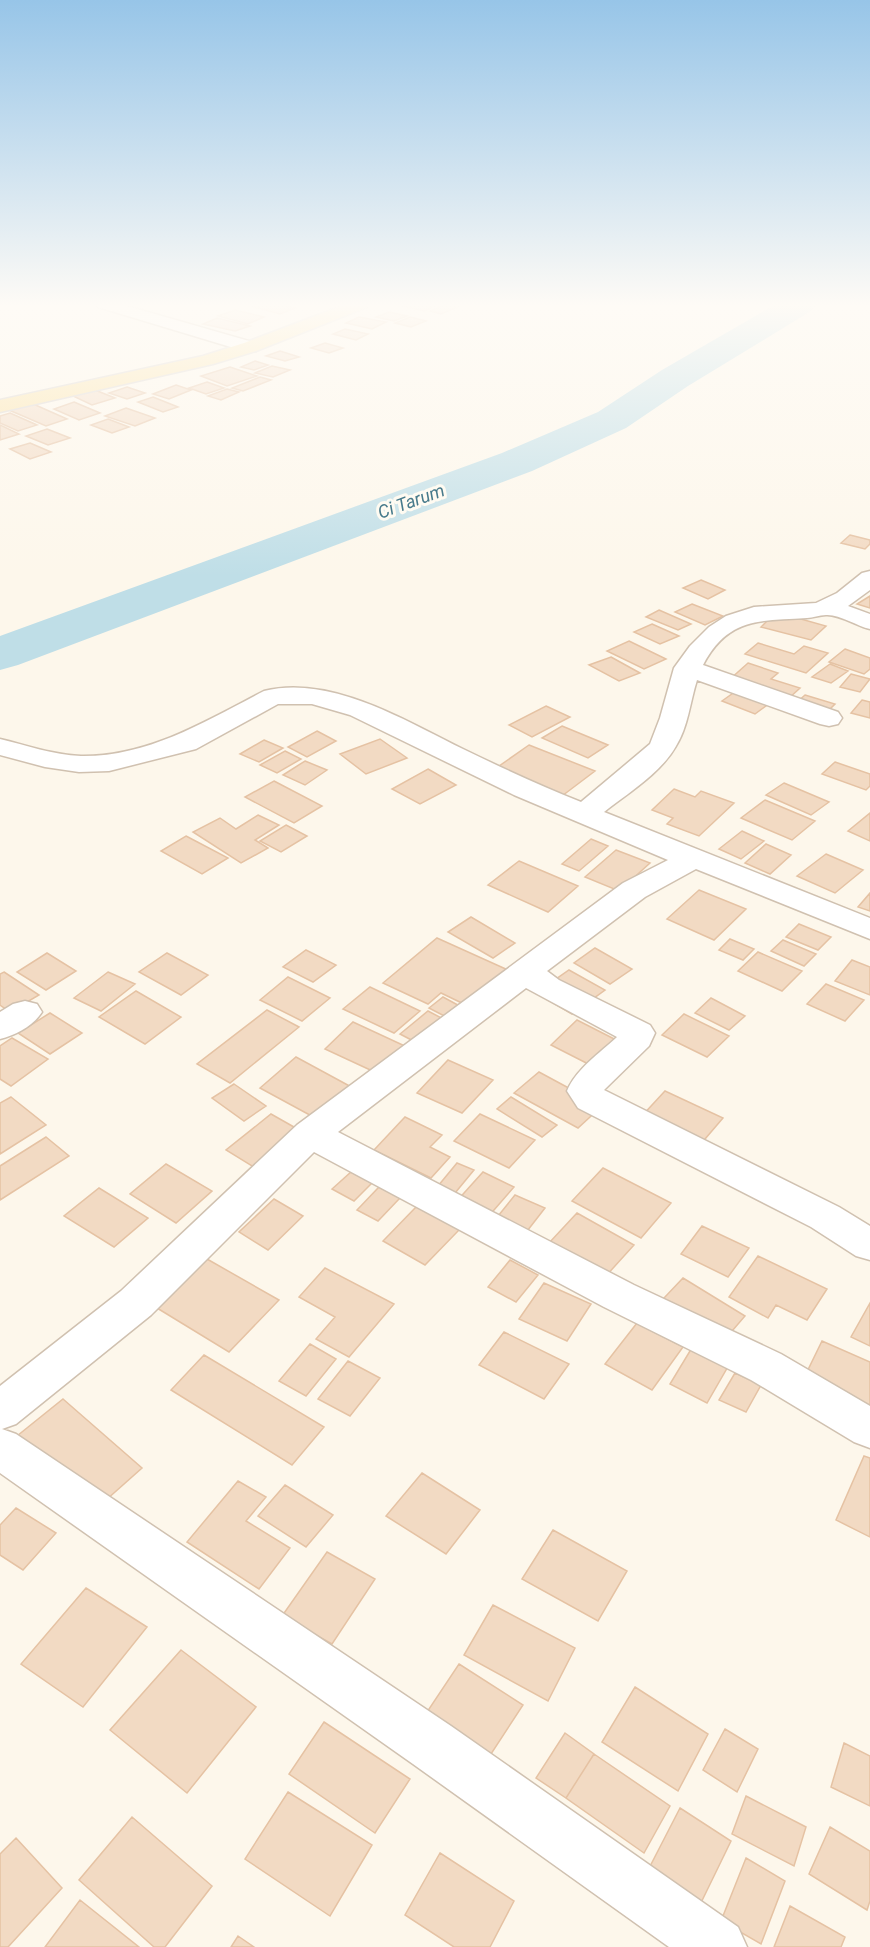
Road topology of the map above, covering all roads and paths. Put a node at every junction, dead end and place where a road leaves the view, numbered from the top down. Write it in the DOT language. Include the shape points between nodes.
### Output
graph roads {
  1 [pos="51,395"];
  2 [pos="0,406"];
  3 [pos="870,578"];
  4 [pos="829,607"];
  5 [pos="870,622"];
  6 [pos="687,668"];
  7 [pos="829,718"];
  8 [pos="0,747"];
  9 [pos="584,814"];
  10 [pos="693,859"];
  11 [pos="870,929"];
  12 [pos="526,972"];
  13 [pos="310,1134"];
  14 [pos="870,1245"];
  15 [pos="0,1411"];
  16 [pos="870,1429"];
  17 [pos="0,1448"];
  18 [pos="718,1947"];
  1 -- 2 [label="main road"];
  3 -- 4 [label="street"];
  4 -- 5 [label="street"];
  4 -- 6 [label="street" via="754,612 709,639"];
  6 -- 7 [label="street"];
  6 -- 9 [label="street" via="662,749"];
  8 -- 9 [label="street" via="79,764 109,763 186,743 273,696 301,694 359,709"];
  9 -- 10 [label="street"];
  10 -- 11 [label="street"];
  10 -- 12 [label="street" via="634,890"];
  12 -- 13 [label="street"];
  12 -- 14 [label="street" via="547,987 638,1033 587,1086 585,1091 591,1099 841,1226"];
  13 -- 15 [label="street" via="136,1303"];
  13 -- 16 [label="street" via="619,1296 766,1367"];
  17 -- 18 [label="street"];
}
